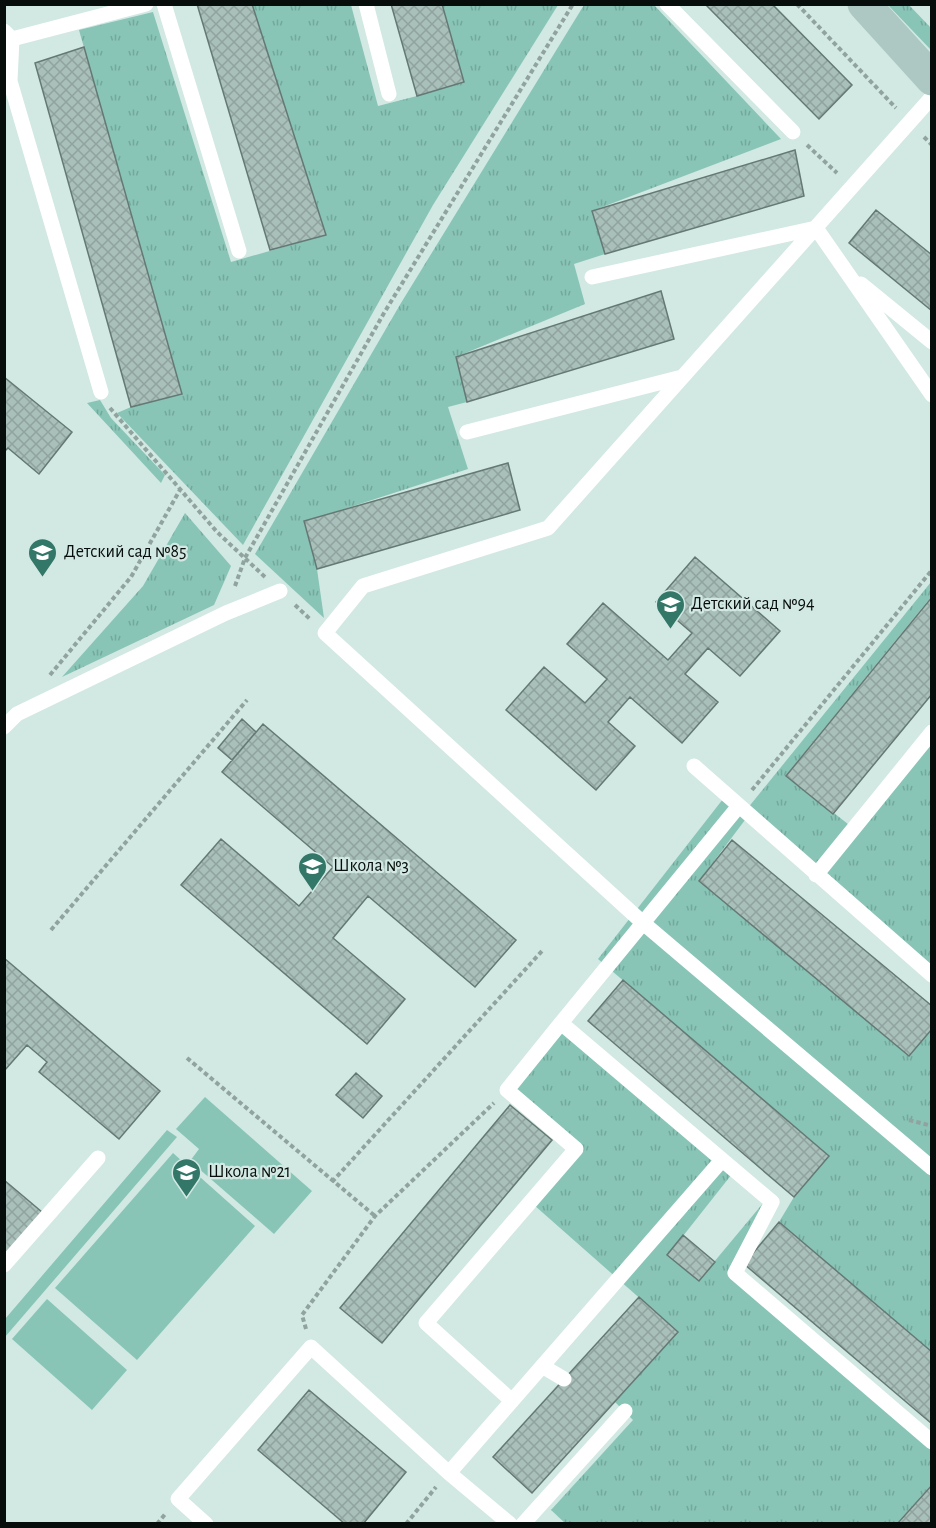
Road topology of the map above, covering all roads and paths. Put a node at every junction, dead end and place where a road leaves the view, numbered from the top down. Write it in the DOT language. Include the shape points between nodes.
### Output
graph roads {
  1 [pos="146,4"];
  2 [pos="164,4"];
  3 [pos="366,4"];
  4 [pos="573,4"];
  5 [pos="667,4"];
  6 [pos="797,4"];
  7 [pos="864,4"];
  8 [pos="8,35"];
  9 [pos="932,78"];
  10 [pos="389,94"];
  11 [pos="932,97"];
  12 [pos="909,122"];
  13 [pos="793,132"];
  14 [pos="851,185"];
  15 [pos="816,228"];
  16 [pos="239,251"];
  17 [pos="847,273"];
  18 [pos="592,277"];
  19 [pos="932,342"];
  20 [pos="682,377"];
  21 [pos="101,392"];
  22 [pos="932,394"];
  23 [pos="467,432"];
  24 [pos="181,488"];
  25 [pos="245,558"];
  26 [pos="932,570"];
  27 [pos="280,591"];
  28 [pos="298,608"];
  29 [pos="226,613"];
  30 [pos="48,678"];
  31 [pos="247,700"];
  32 [pos="4,727"];
  33 [pos="932,732"];
  34 [pos="694,766"];
  35 [pos="738,807"];
  36 [pos="816,875"];
  37 [pos="642,922"];
  38 [pos="51,930"];
  39 [pos="542,951"];
  40 [pos="932,975"];
  41 [pos="561,1023"];
  42 [pos="187,1058"];
  43 [pos="507,1090"];
  44 [pos="98,1158"];
  45 [pos="722,1160"];
  46 [pos="932,1168"];
  47 [pos="332,1182"];
  48 [pos="375,1216"];
  49 [pos="4,1265"];
  50 [pos="311,1347"];
  51 [pos="542,1366"];
  52 [pos="564,1379"];
  53 [pos="512,1401"];
  54 [pos="624,1411"];
  55 [pos="932,1442"];
  56 [pos="449,1473"];
  57 [pos="206,1524"];
  58 [pos="406,1524"];
  59 [pos="510,1524"];
  60 [pos="523,1524"];
  1 -- 8 [label="lane"];
  2 -- 16 [label="lane"];
  3 -- 10 [label="lane"];
  4 -- 25 [label="path" via="384,313"];
  5 -- 13 [label="lane"];
  6 -- 12 [label="path"];
  7 -- 9 [label="main road"];
  8 -- 21 [label="lane" via="10,81"];
  11 -- 12 [label="lane"];
  12 -- 14 [label="lane"];
  13 -- 14 [label="path"];
  14 -- 15 [label="lane"];
  15 -- 17 [label="lane"];
  15 -- 18 [label="lane"];
  15 -- 20 [label="lane"];
  17 -- 19 [label="lane"];
  17 -- 22 [label="lane"];
  20 -- 23 [label="lane"];
  20 -- 37 [label="lane" via="548,528 363,586 325,633"];
  21 -- 24 [label="path" via="114,416"];
  24 -- 25 [label="path" via="217,532"];
  24 -- 30 [label="path" via="131,577"];
  25 -- 27 [label="path"];
  25 -- 29 [label="path"];
  26 -- 35 [label="path"];
  27 -- 28 [label="path"];
  27 -- 29 [label="lane"];
  29 -- 32 [label="lane" via="17,714"];
  31 -- 38 [label="path"];
  33 -- 36 [label="lane"];
  34 -- 35 [label="lane"];
  35 -- 36 [label="lane"];
  35 -- 37 [label="lane"];
  36 -- 40 [label="lane"];
  37 -- 41 [label="lane"];
  37 -- 46 [label="lane"];
  39 -- 47 [label="path"];
  41 -- 43 [label="lane"];
  41 -- 45 [label="lane"];
  42 -- 47 [label="path"];
  43 -- 48 [label="path"];
  43 -- 53 [label="lane" via="576,1149 426,1323"];
  44 -- 49 [label="lane"];
  45 -- 51 [label="lane"];
  45 -- 55 [label="lane" via="772,1202 735,1273"];
  47 -- 48 [label="path"];
  48 -- 50 [label="path" via="302,1315"];
  50 -- 56 [label="lane"];
  50 -- 57 [label="lane" via="178,1499"];
  51 -- 52 [label="lane"];
  51 -- 53 [label="lane"];
  53 -- 56 [label="lane"];
  54 -- 60 [label="lane"];
  56 -- 58 [label="path"];
  56 -- 59 [label="lane"];
}
